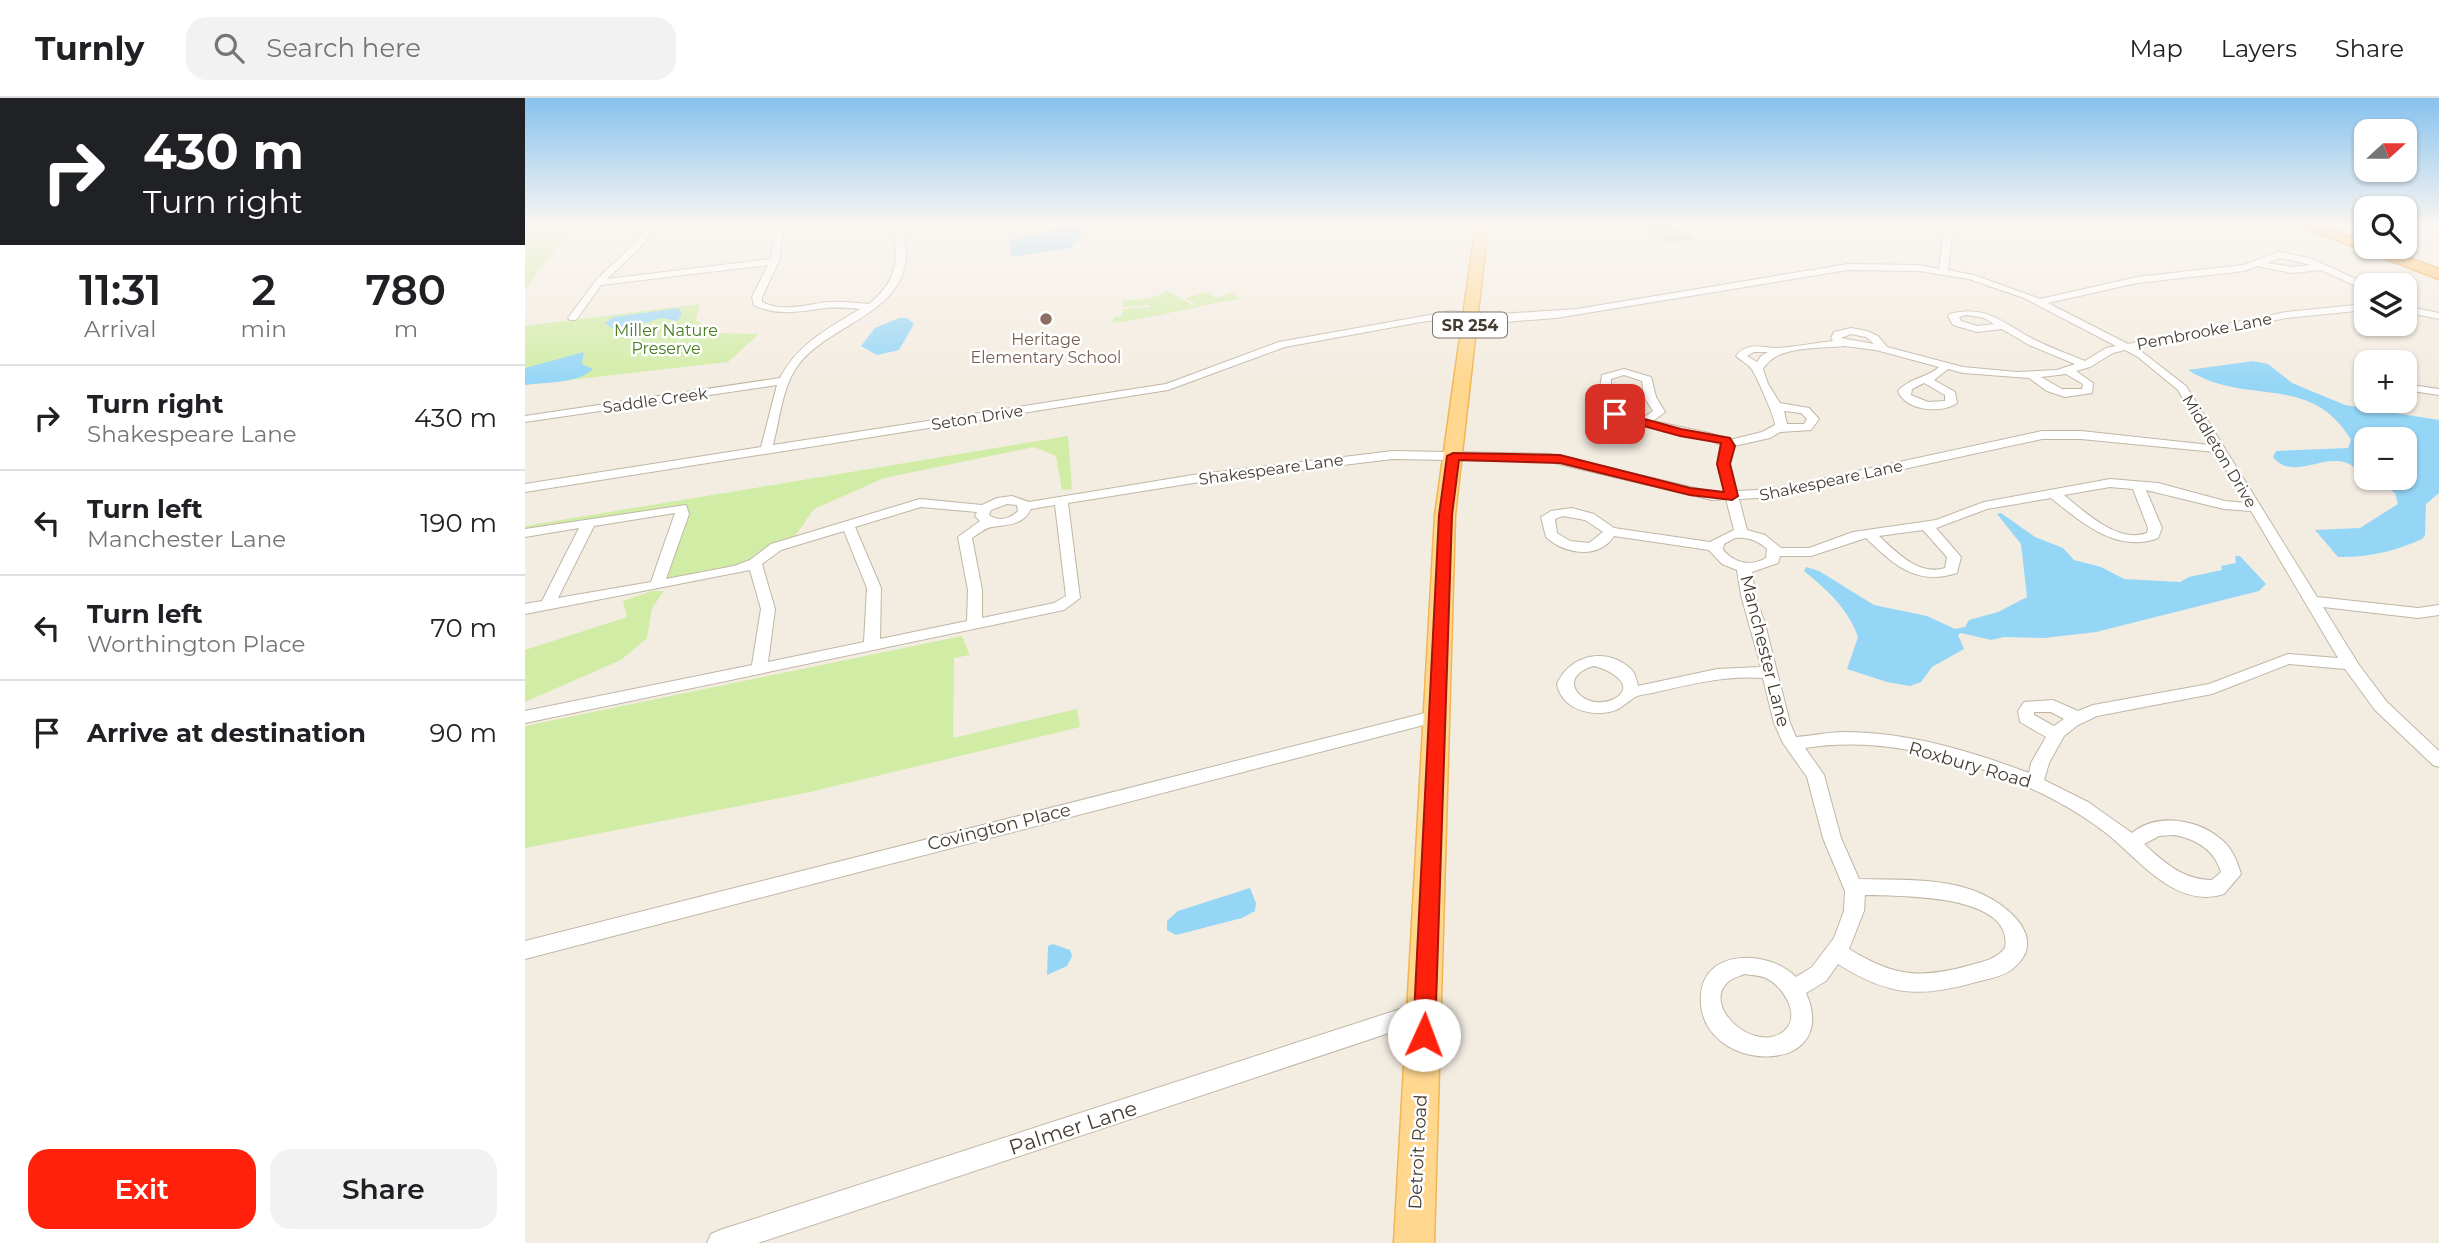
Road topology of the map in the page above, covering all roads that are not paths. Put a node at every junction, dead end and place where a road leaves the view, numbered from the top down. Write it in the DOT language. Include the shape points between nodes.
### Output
graph roads {
  1 [pos="605,277"];
  2 [pos="644,277"];
  3 [pos="767,277"];
  4 [pos="899,277"];
  5 [pos="1471,277"];
  6 [pos="1781,277"];
  7 [pos="1970,277"];
  8 [pos="2156,277"];
  9 [pos="599,283"];
  10 [pos="2040,302"];
  11 [pos="870,307"];
  12 [pos="2354,308"];
  13 [pos="2417,311"];
  14 [pos="1463,316"];
  15 [pos="2439,316"];
  16 [pos="572,317"];
  17 [pos="2003,326"];
  18 [pos="2126,346"];
  19 [pos="1778,351"];
  20 [pos="2086,365"];
  21 [pos="1945,366"];
  22 [pos="1759,368"];
  23 [pos="2069,371"];
  24 [pos="2032,375"];
  25 [pos="1926,380"];
  26 [pos="785,381"];
  27 [pos="2417,389"];
  28 [pos="2439,392"];
  29 [pos="1775,406"];
  30 [pos="525,419"];
  31 [pos="1645,421"];
  32 [pos="1778,428"];
  33 [pos="1728,444"];
  34 [pos="2219,449"];
  35 [pos="766,450"];
  36 [pos="1453,456"];
  37 [pos="2137,484"];
  38 [pos="525,488"];
  39 [pos="2053,495"];
  40 [pos="1732,496"];
  41 [pos="1062,499"];
  42 [pos="1026,506"];
  43 [pos="2255,508"];
  44 [pos="986,515"];
  45 [pos="589,522"];
  46 [pos="848,525"];
  47 [pos="1927,526"];
  48 [pos="1610,531"];
  49 [pos="525,533"];
  50 [pos="1741,533"];
  51 [pos="1868,533"];
  52 [pos="1716,547"];
  53 [pos="1775,552"];
  54 [pos="754,563"];
  55 [pos="1744,567"];
  56 [pos="657,585"];
  57 [pos="2311,601"];
  58 [pos="547,605"];
  59 [pos="525,609"];
  60 [pos="2439,610"];
  61 [pos="974,624"];
  62 [pos="872,645"];
  63 [pos="2350,664"];
  64 [pos="759,669"];
  65 [pos="1770,673"];
  66 [pos="1630,693"];
  67 [pos="1437,716"];
  68 [pos="525,717"];
  69 [pos="2077,718"];
  70 [pos="2056,735"];
  71 [pos="1793,744"];
  72 [pos="2439,761"];
  73 [pos="2035,782"];
  74 [pos="2132,844"];
  75 [pos="1853,887"];
  76 [pos="525,950"];
  77 [pos="1836,952"];
  78 [pos="1793,989"];
  79 [pos="1425,1011"];
  80 [pos="720,1243"];
  81 [pos="1414,1243"];
  1 -- 9 [label="street"];
  2 -- 9 [label="street"];
  3 -- 11 [label="street" via="757,297 761,306 786,310"];
  4 -- 11 [label="street"];
  5 -- 14 [label="main road, Detroit Road / SR 254"];
  6 -- 14 [label="street, Middleton Drive" via="1573,310"];
  7 -- 10 [label="street, Middleton Drive"];
  8 -- 10 [label="street"];
  9 -- 16 [label="street"];
  10 -- 18 [label="street, Middleton Drive"];
  11 -- 26 [label="street" via="801,354"];
  12 -- 18 [label="street, Pembrooke Lane" via="2286,315"];
  13 -- 15 [label="street"];
  14 -- 35 [label="street, Seton Drive" via="1434,315 1283,344 1168,387"];
  14 -- 36 [label="main road, Detroit Road / SR 254"];
  17 -- 20 [label="street"];
  18 -- 20 [label="street, Pembrooke Lane" via="2107,351"];
  18 -- 34 [label="street, Middleton Drive" via="2176,381"];
  19 -- 21 [label="street, Pembrooke Lane" via="1839,343 1883,348"];
  19 -- 22 [label="street"];
  19 -- 22 [label="street, Pembrooke Lane" via="1757,348 1744,352 1743,360"];
  20 -- 23 [label="street, Pembrooke Lane"];
  21 -- 24 [label="street, Pembrooke Lane"];
  21 -- 25 [label="street"];
  22 -- 29 [label="street"];
  23 -- 24 [label="street, Pembrooke Lane"];
  23 -- 24 [label="street" via="2088,383 2088,391 2057,391"];
  26 -- 30 [label="street, Saddle Creek"];
  26 -- 35 [label="street"];
  27 -- 28 [label="street"];
  29 -- 32 [label="street" via="1782,422"];
  29 -- 32 [label="street" via="1805,410 1813,419 1804,428"];
  31 -- 31 [label="street" via="1615,414 1605,394 1605,377 1624,372 1647,379 1659,412"];
  31 -- 33 [label="street"];
  32 -- 33 [label="street"];
  33 -- 40 [label="street" via="1724,464"];
  34 -- 40 [label="street, Shakespeare Lane" via="2042,435 1775,493"];
  34 -- 43 [label="street, Middleton Drive"];
  35 -- 38 [label="street, Seton Drive"];
  36 -- 40 [label="street, Shakespeare Lane" via="1560,459 1690,491"];
  36 -- 41 [label="street, Shakespeare Lane" via="1343,459"];
  36 -- 67 [label="main road, Detroit Road / SR 254" via="1445,515"];
  37 -- 39 [label="street" via="2100,484"];
  37 -- 39 [label="street" via="2155,528 2147,539 2113,535"];
  37 -- 43 [label="street"];
  39 -- 47 [label="street" via="1974,508"];
  40 -- 50 [label="street"];
  41 -- 42 [label="street, Shakespeare Lane"];
  41 -- 61 [label="street" via="1073,598 1059,607"];
  42 -- 44 [label="street, Shakespeare Lane" via="1008,500"];
  42 -- 44 [label="street, Shakespeare Lane" via="1015,519"];
  43 -- 57 [label="street, Middleton Drive"];
  44 -- 46 [label="street" via="920,503"];
  44 -- 61 [label="street" via="965,537 975,590"];
  45 -- 49 [label="street"];
  45 -- 56 [label="street" via="681,508 683,514"];
  45 -- 58 [label="street"];
  46 -- 54 [label="street" via="776,547"];
  46 -- 62 [label="street" via="874,588"];
  47 -- 51 [label="street"];
  47 -- 51 [label="street" via="1954,557 1952,570 1919,572"];
  48 -- 52 [label="street"];
  50 -- 52 [label="street" via="1721,538"];
  50 -- 53 [label="street" via="1766,541"];
  51 -- 53 [label="street" via="1811,552"];
  52 -- 55 [label="street" via="1723,559"];
  53 -- 55 [label="street" via="1773,560 1764,565"];
  54 -- 56 [label="street"];
  54 -- 64 [label="street" via="768,609"];
  55 -- 65 [label="street, Manchester Lane"];
  56 -- 58 [label="street"];
  57 -- 60 [label="street" via="2418,613"];
  57 -- 63 [label="street, Middleton Drive"];
  58 -- 59 [label="street"];
  61 -- 62 [label="street"];
  62 -- 64 [label="street"];
  63 -- 69 [label="street" via="2288,659 2211,689 2119,705"];
  63 -- 72 [label="street, Middleton Drive" via="2381,706"];
  64 -- 68 [label="street"];
  65 -- 66 [label="street" via="1735,670"];
  65 -- 71 [label="street, Manchester Lane" via="1782,723"];
  67 -- 76 [label="street, Covington Place"];
  67 -- 79 [label="main road, Detroit Road / SR 254"];
  69 -- 70 [label="street"];
  69 -- 70 [label="street" via="2053,706 2030,706 2027,718"];
  70 -- 73 [label="street"];
  71 -- 73 [label="street, Roxbury Road" via="1839,738 1873,741 1939,753"];
  71 -- 75 [label="street, Manchester Lane" via="1815,775 1832,838"];
  73 -- 74 [label="street, Roxbury Road" via="2089,811"];
  74 -- 74 [label="street, Roxbury Road" via="2166,876 2189,886 2217,888 2231,874 2224,853 2188,831 2156,827"];
  75 -- 77 [label="street, Manchester Lane" via="1854,911"];
  75 -- 77 [label="street" via="1959,893 1978,899 2010,923 2016,948 2002,965 1919,985 1886,981"];
  77 -- 78 [label="street, Manchester Lane" via="1819,974"];
  78 -- 78 [label="street" via="1771,970 1742,965 1730,968 1712,985 1711,1010 1718,1023 1741,1042 1770,1048 1794,1037 1800,1026 1803,1014"];
  79 -- 80 [label="street, Palmer Lane"];
  79 -- 81 [label="main road, Detroit Road / SR 254"];
}
